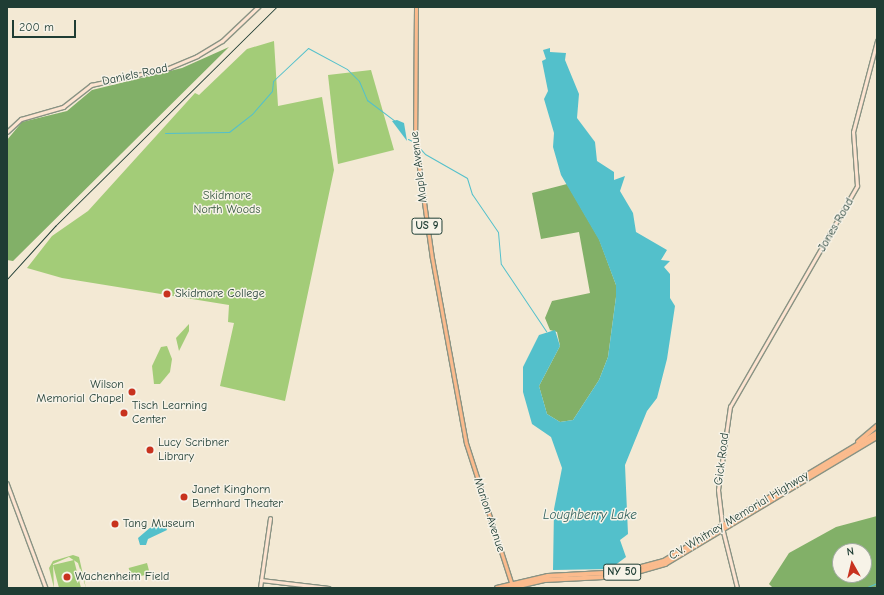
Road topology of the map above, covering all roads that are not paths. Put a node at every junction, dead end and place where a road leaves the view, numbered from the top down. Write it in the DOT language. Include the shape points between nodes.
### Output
graph roads {
  1 [pos="258,7"];
  2 [pos="416,7"];
  3 [pos="877,41"];
  4 [pos="7,132"];
  5 [pos="738,391"];
  6 [pos="877,426"];
  7 [pos="877,433"];
  8 [pos="877,437"];
  9 [pos="466,443"];
  10 [pos="842,453"];
  11 [pos="7,483"];
  12 [pos="270,519"];
  13 [pos="723,530"];
  14 [pos="261,580"];
  15 [pos="512,587"];
  16 [pos="46,588"];
  17 [pos="260,588"];
  18 [pos="329,588"];
  19 [pos="497,588"];
  20 [pos="737,588"];
  1 -- 4 [label="street, Daniels Road" via="223,40 197,56 169,68 91,85 63,107 22,120"];
  2 -- 9 [label="main road, Maple Avenue / US 9" via="413,94 416,149"];
  3 -- 5 [label="street, Jones Road" via="853,130 857,186"];
  5 -- 13 [label="street, Gick Road" via="728,414 720,468"];
  6 -- 10 [label="highway"];
  7 -- 10 [label="highway, C.V. Whitney Memorial Highway / NY 50"];
  8 -- 13 [label="highway, C.V. Whitney Memorial Highway / NY 50"];
  9 -- 15 [label="main road, Marion Avenue / US 9"];
  10 -- 13 [label="highway, C.V. Whitney Memorial Highway / NY 50"];
  11 -- 16 [label="street"];
  12 -- 14 [label="street"];
  13 -- 15 [label="highway, C.V. Whitney Memorial Highway / NY 50" via="682,557 643,572 546,580"];
  13 -- 20 [label="street, Gick Road"];
  14 -- 17 [label="street"];
  14 -- 18 [label="street"];
  15 -- 19 [label="highway, C.V. Whitney Memorial Highway"];
}
